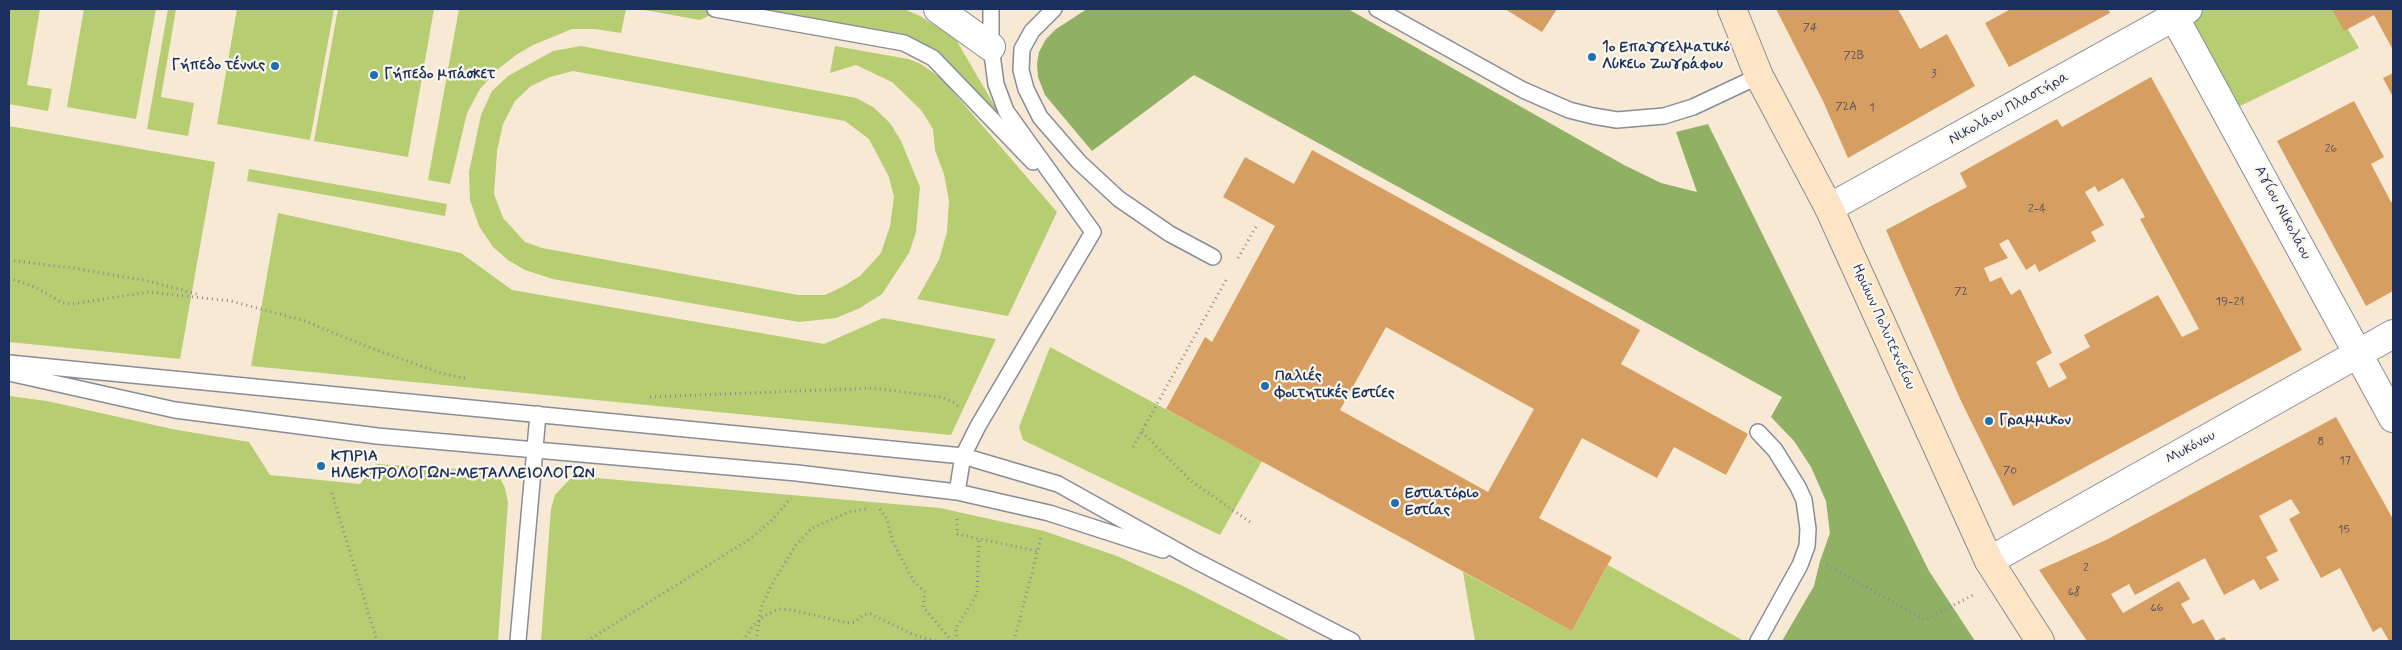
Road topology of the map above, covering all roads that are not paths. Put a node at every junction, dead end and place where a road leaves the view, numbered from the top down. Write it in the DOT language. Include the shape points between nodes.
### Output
graph roads {
  1 [pos="715,9"];
  2 [pos="938,9"];
  3 [pos="992,9"];
  4 [pos="1054,9"];
  5 [pos="1377,9"];
  6 [pos="1732,9"];
  7 [pos="2177,11"];
  8 [pos="991,47"];
  9 [pos="1759,76"];
  10 [pos="1074,204"];
  11 [pos="1829,208"];
  12 [pos="1214,257"];
  13 [pos="2393,334"];
  14 [pos="2358,354"];
  15 [pos="9,363"];
  16 [pos="9,374"];
  17 [pos="538,414"];
  18 [pos="2393,418"];
  19 [pos="1758,432"];
  20 [pos="534,450"];
  21 [pos="963,456"];
  22 [pos="957,492"];
  23 [pos="1196,561"];
  24 [pos="1995,571"];
  25 [pos="518,641"];
  26 [pos="1352,641"];
  27 [pos="1758,641"];
  28 [pos="2040,641"];
  1 -- 10 [label="lane" via="904,43 933,58"];
  2 -- 8 [label="street"];
  3 -- 8 [label="lane"];
  4 -- 12 [label="lane" via="1032,31 1022,49 1021,70 1026,89 1040,117 1119,199 1170,234"];
  5 -- 9 [label="lane" via="1523,90 1569,110 1594,116 1617,120 1664,116 1693,107"];
  6 -- 9 [label="street, Ηρώων Πολυτεχνείου"];
  7 -- 11 [label="street, Νικολάου Πλαστήρα"];
  7 -- 14 [label="street, Αγίου Νικολάου"];
  8 -- 10 [label="lane" via="996,84 1006,111"];
  9 -- 11 [label="street, Ηρώων Πολυτεχνείου"];
  10 -- 21 [label="lane" via="1093,232"];
  11 -- 24 [label="street, Ηρώων Πολυτεχνείου"];
  13 -- 14 [label="street, Μυκόνου"];
  14 -- 18 [label="street, Αγίου Νικολάου"];
  14 -- 24 [label="street, Μυκόνου"];
  15 -- 17 [label="lane"];
  16 -- 20 [label="lane" via="175,410 377,436"];
  17 -- 20 [label="lane"];
  17 -- 21 [label="lane"];
  19 -- 27 [label="lane" via="1791,472 1804,500 1808,529 1800,565"];
  20 -- 22 [label="lane" via="797,473"];
  20 -- 25 [label="lane"];
  21 -- 22 [label="lane"];
  21 -- 23 [label="lane" via="1058,484"];
  22 -- 23 [label="lane" via="1049,513"];
  23 -- 26 [label="lane"];
  24 -- 28 [label="street, Ηρώων Πολυτεχνείου"];
}
